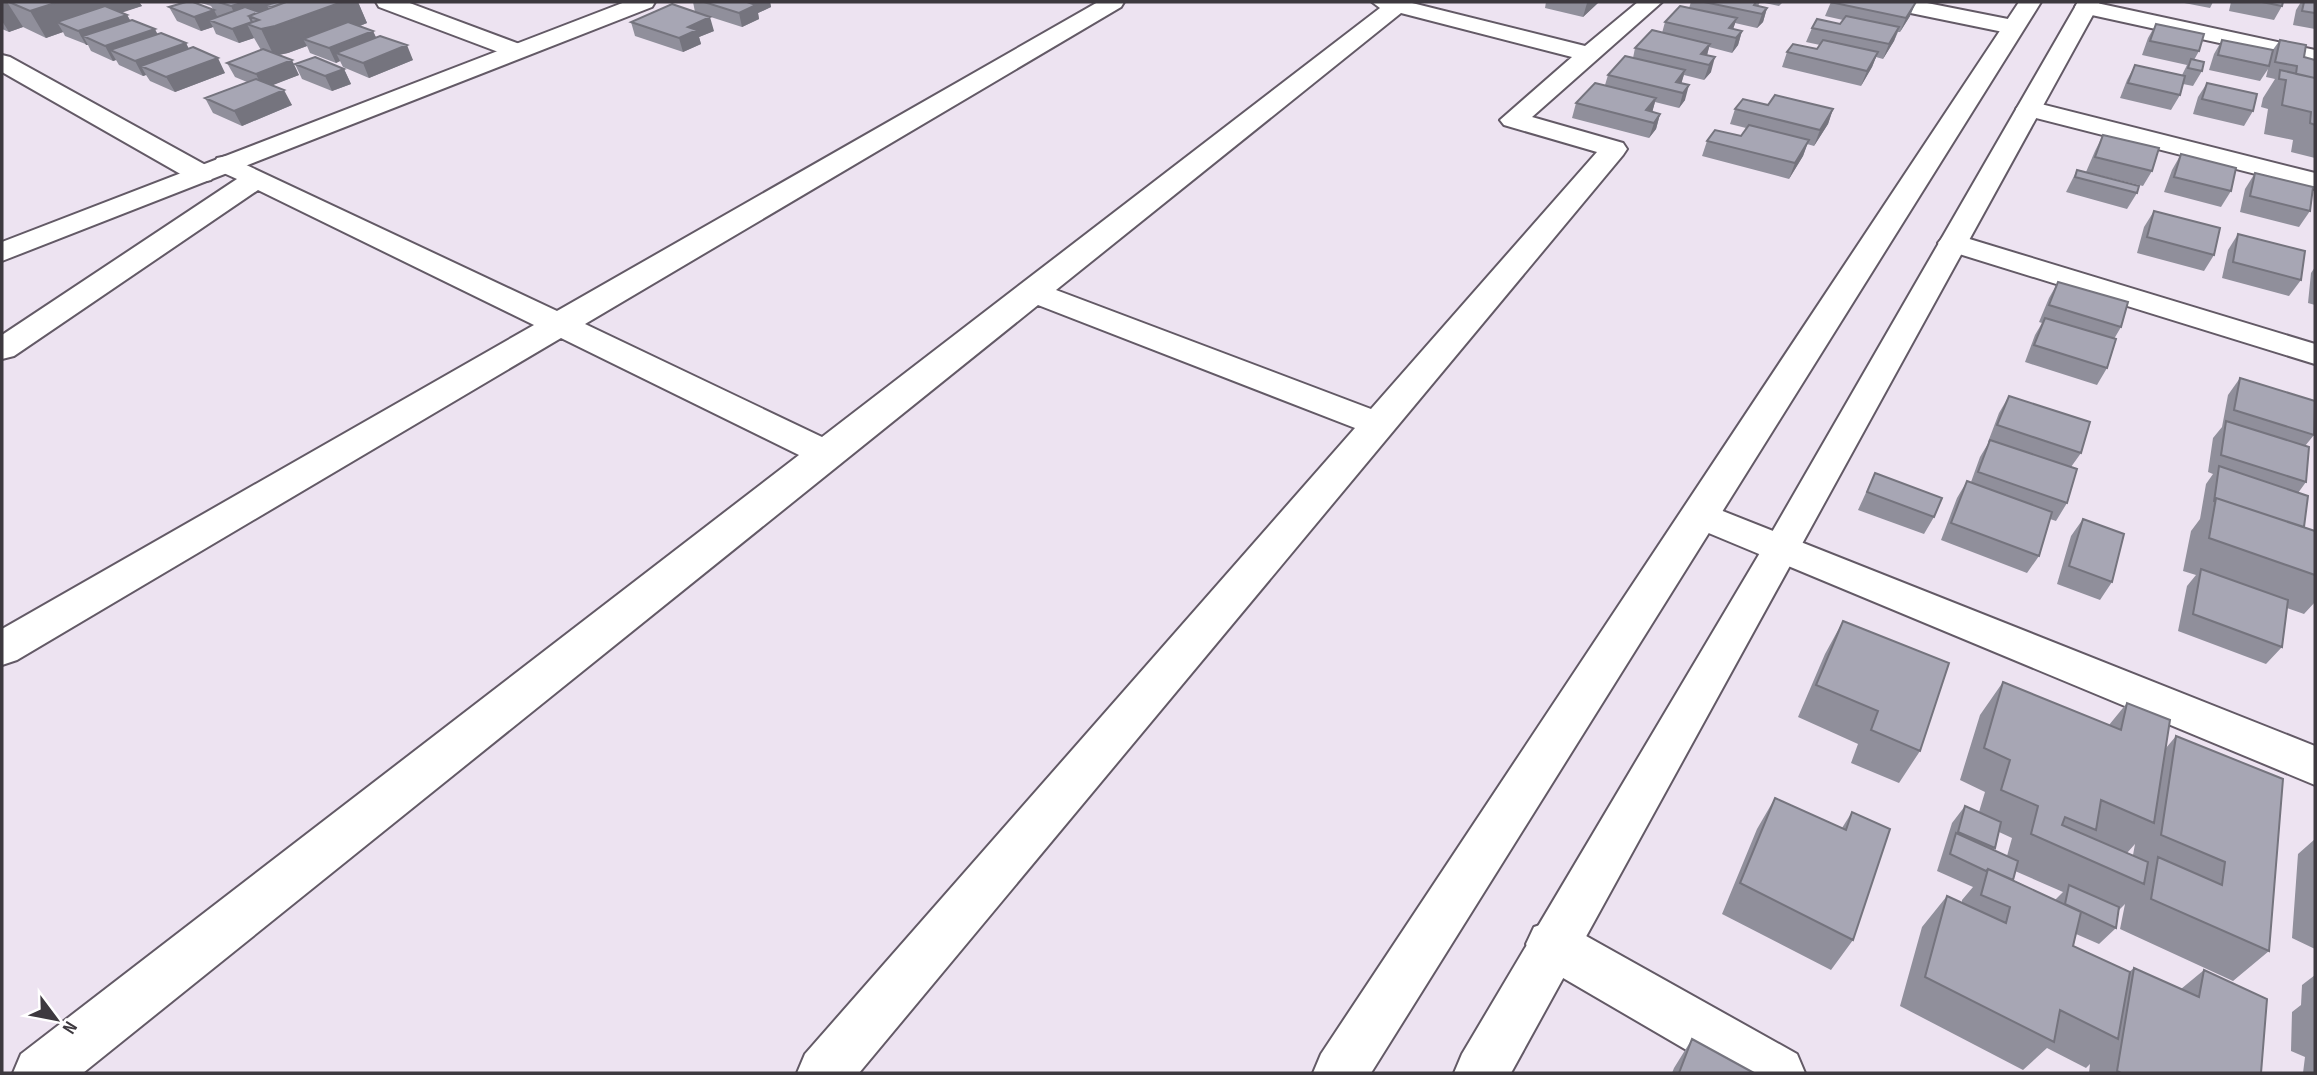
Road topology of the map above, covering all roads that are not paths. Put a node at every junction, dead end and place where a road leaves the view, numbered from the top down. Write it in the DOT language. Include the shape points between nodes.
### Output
graph roads {
  1 [pos="387,2"];
  2 [pos="644,2"];
  3 [pos="1113,2"];
  4 [pos="1651,2"];
  5 [pos="1891,2"];
  6 [pos="1390,4"];
  7 [pos="2088,4"];
  8 [pos="2022,15"];
  9 [pos="517,51"];
  10 [pos="1589,54"];
  11 [pos="2315,57"];
  12 [pos="2,62"];
  13 [pos="2029,108"];
  14 [pos="214,169"];
  15 [pos="256,178"];
  16 [pos="2315,181"];
  17 [pos="1953,243"];
  18 [pos="2,252"];
  19 [pos="1032,292"];
  20 [pos="559,324"];
  21 [pos="2,349"];
  22 [pos="2315,354"];
  23 [pos="1380,425"];
  24 [pos="827,454"];
  25 [pos="1700,514"];
  26 [pos="1782,549"];
  27 [pos="2,649"];
  28 [pos="2315,766"];
  29 [pos="1552,944"];
  30 [pos="40,1073"];
  31 [pos="824,1073"];
  32 [pos="1340,1073"];
  33 [pos="1481,1073"];
  34 [pos="1779,1073"];
  1 -- 9 [label="street"];
  2 -- 9 [label="street"];
  3 -- 20 [label="street"];
  4 -- 10 [label="street"];
  5 -- 8 [label="street"];
  6 -- 10 [label="street"];
  6 -- 19 [label="street"];
  7 -- 11 [label="street"];
  7 -- 13 [label="street"];
  8 -- 25 [label="street"];
  9 -- 14 [label="street"];
  10 -- 23 [label="street" via="1513,120 1614,149"];
  12 -- 14 [label="street"];
  13 -- 16 [label="street"];
  13 -- 17 [label="street"];
  14 -- 15 [label="street"];
  14 -- 18 [label="street"];
  15 -- 20 [label="street"];
  15 -- 21 [label="street"];
  17 -- 22 [label="street"];
  17 -- 26 [label="street"];
  19 -- 23 [label="street"];
  19 -- 24 [label="street"];
  20 -- 24 [label="street"];
  20 -- 27 [label="street"];
  23 -- 31 [label="street"];
  24 -- 30 [label="street"];
  25 -- 26 [label="street"];
  25 -- 32 [label="street"];
  26 -- 28 [label="street"];
  26 -- 29 [label="street"];
  29 -- 33 [label="street"];
  29 -- 34 [label="street"];
}
